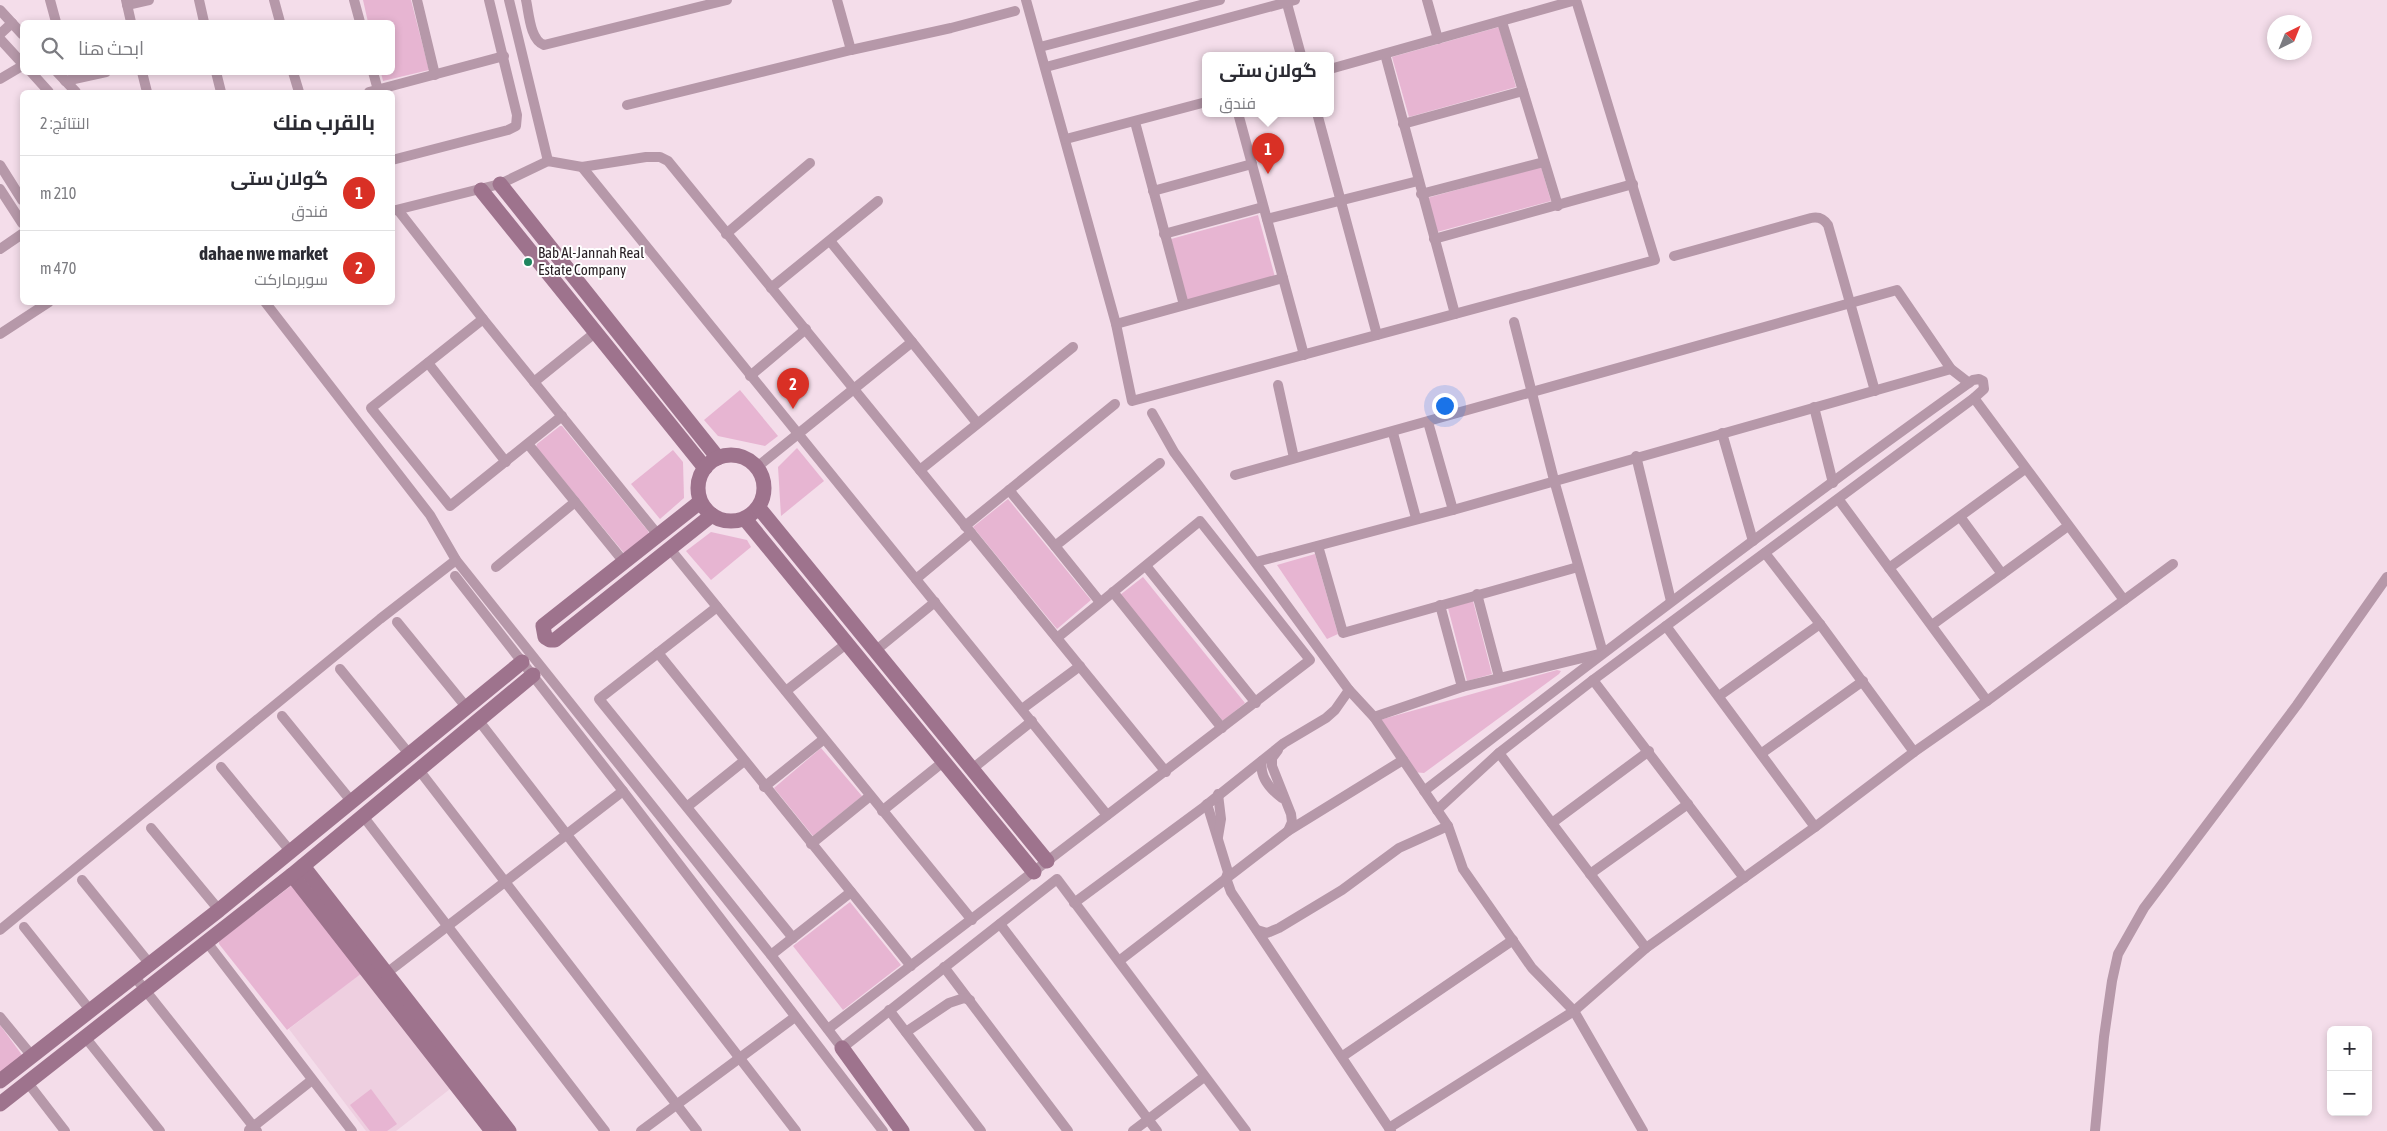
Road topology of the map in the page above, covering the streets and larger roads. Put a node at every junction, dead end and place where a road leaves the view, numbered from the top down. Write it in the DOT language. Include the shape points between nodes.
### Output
graph roads {
  1 [pos="50,0"];
  2 [pos="149,0"];
  3 [pos="199,0"];
  4 [pos="274,0"];
  5 [pos="354,0"];
  6 [pos="417,0"];
  7 [pos="490,0"];
  8 [pos="509,0"];
  9 [pos="526,0"];
  10 [pos="727,0"];
  11 [pos="837,0"];
  12 [pos="1026,0"];
  13 [pos="1220,0"];
  14 [pos="1428,0"];
  15 [pos="1576,0"];
  16 [pos="1290,1"];
  17 [pos="126,3"];
  18 [pos="0,10"];
  19 [pos="1015,11"];
  20 [pos="55,20"];
  21 [pos="130,20"];
  22 [pos="204,20"];
  23 [pos="279,20"];
  24 [pos="359,20"];
  25 [pos="1502,22"];
  26 [pos="12,23"];
  27 [pos="20,32"];
  28 [pos="0,34"];
  29 [pos="0,39"];
  30 [pos="1438,39"];
  31 [pos="1040,47"];
  32 [pos="851,50"];
  33 [pos="1300,52"];
  34 [pos="1385,54"];
  35 [pos="504,56"];
  36 [pos="20,63"];
  37 [pos="20,66"];
  38 [pos="1046,68"];
  39 [pos="1334,68"];
  40 [pos="32,75"];
  41 [pos="33,75"];
  42 [pos="61,75"];
  43 [pos="96,75"];
  44 [pos="143,75"];
  45 [pos="217,75"];
  46 [pos="295,75"];
  47 [pos="373,75"];
  48 [pos="435,75"];
  49 [pos="0,79"];
  50 [pos="71,83"];
  51 [pos="41,90"];
  52 [pos="47,90"];
  53 [pos="146,90"];
  54 [pos="220,90"];
  55 [pos="298,90"];
  56 [pos="374,90"];
  57 [pos="378,90"];
  58 [pos="1523,91"];
  59 [pos="1202,103"];
  60 [pos="628,105"];
  61 [pos="1239,117"];
  62 [pos="1318,117"];
  63 [pos="1135,122"];
  64 [pos="1403,124"];
  65 [pos="1066,139"];
  66 [pos="395,159"];
  67 [pos="548,161"];
  68 [pos="1544,162"];
  69 [pos="810,163"];
  70 [pos="1252,164"];
  71 [pos="0,165"];
  72 [pos="582,167"];
  73 [pos="1418,181"];
  74 [pos="500,184"];
  75 [pos="1633,184"];
  76 [pos="0,189"];
  77 [pos="481,190"];
  78 [pos="1152,191"];
  79 [pos="1422,194"];
  80 [pos="20,197"];
  81 [pos="878,201"];
  82 [pos="1340,201"];
  83 [pos="1558,206"];
  84 [pos="1263,207"];
  85 [pos="395,211"];
  86 [pos="1267,219"];
  87 [pos="20,220"];
  88 [pos="726,234"];
  89 [pos="1164,234"];
  90 [pos="20,235"];
  91 [pos="1434,239"];
  92 [pos="830,241"];
  93 [pos="0,249"];
  94 [pos="1674,256"];
  95 [pos="1282,278"];
  96 [pos="771,288"];
  97 [pos="1849,303"];
  98 [pos="44,305"];
  99 [pos="267,305"];
  100 [pos="1184,305"];
  101 [pos="1455,314"];
  102 [pos="483,319"];
  103 [pos="1514,322"];
  104 [pos="1116,324"];
  105 [pos="806,329"];
  106 [pos="596,332"];
  107 [pos="0,334"];
  108 [pos="1377,335"];
  109 [pos="912,342"];
  110 [pos="1073,347"];
  111 [pos="1304,355"];
  112 [pos="428,363"];
  113 [pos="1951,369"];
  114 [pos="750,376"];
  115 [pos="534,382"];
  116 [pos="1969,383"];
  117 [pos="1278,385"];
  118 [pos="854,389"];
  119 [pos="1875,390"];
  120 [pos="1532,391"];
  121 [pos="1974,398"];
  122 [pos="1114,404"];
  123 [pos="1814,407"];
  124 [pos="1152,413"];
  125 [pos="562,416"];
  126 [pos="1428,422"];
  127 [pos="977,423"];
  128 [pos="798,433"];
  129 [pos="1393,433"];
  130 [pos="1722,433"];
  131 [pos="528,444"];
  132 [pos="1636,456"];
  133 [pos="718,458"];
  134 [pos="1294,458"];
  135 [pos="506,462"];
  136 [pos="1160,463"];
  137 [pos="757,467"];
  138 [pos="705,468"];
  139 [pos="2025,469"];
  140 [pos="920,470"];
  141 [pos="1235,475"];
  142 [pos="1554,480"];
  143 [pos="1833,483"];
  144 [pos="1009,490"];
  145 [pos="1839,500"];
  146 [pos="575,502"];
  147 [pos="700,502"];
  148 [pos="759,508"];
  149 [pos="1453,510"];
  150 [pos="712,515"];
  151 [pos="1416,518"];
  152 [pos="1961,518"];
  153 [pos="745,519"];
  154 [pos="2068,526"];
  155 [pos="968,530"];
  156 [pos="658,535"];
  157 [pos="1752,541"];
  158 [pos="1055,546"];
  159 [pos="1318,546"];
  160 [pos="670,549"];
  161 [pos="1765,553"];
  162 [pos="456,560"];
  163 [pos="624,562"];
  164 [pos="1256,562"];
  165 [pos="2172,564"];
  166 [pos="1146,566"];
  167 [pos="1578,566"];
  168 [pos="1718,566"];
  169 [pos="496,567"];
  170 [pos="1889,568"];
  171 [pos="2002,574"];
  172 [pos="455,576"];
  173 [pos="2387,577"];
  174 [pos="916,579"];
  175 [pos="1728,580"];
  176 [pos="1113,592"];
  177 [pos="1477,594"];
  178 [pos="2124,600"];
  179 [pos="1671,601"];
  180 [pos="935,602"];
  181 [pos="1100,602"];
  182 [pos="1440,604"];
  183 [pos="717,607"];
  184 [pos="397,622"];
  185 [pos="1820,624"];
  186 [pos="1932,625"];
  187 [pos="1666,626"];
  188 [pos="1057,638"];
  189 [pos="846,644"];
  190 [pos="876,651"];
  191 [pos="658,653"];
  192 [pos="1603,653"];
  193 [pos="522,662"];
  194 [pos="1080,666"];
  195 [pos="340,669"];
  196 [pos="533,676"];
  197 [pos="1499,677"];
  198 [pos="1593,680"];
  199 [pos="1863,681"];
  200 [pos="1462,687"];
  201 [pos="1349,690"];
  202 [pos="786,691"];
  203 [pos="1719,696"];
  204 [pos="1987,701"];
  205 [pos="1256,703"];
  206 [pos="467,708"];
  207 [pos="1022,709"];
  208 [pos="282,716"];
  209 [pos="1374,717"];
  210 [pos="478,721"];
  211 [pos="1032,721"];
  212 [pos="1222,728"];
  213 [pos="824,739"];
  214 [pos="1280,747"];
  215 [pos="1649,751"];
  216 [pos="1499,752"];
  217 [pos="1914,752"];
  218 [pos="1762,753"];
  219 [pos="410,755"];
  220 [pos="1403,760"];
  221 [pos="1262,761"];
  222 [pos="744,762"];
  223 [pos="943,762"];
  224 [pos="221,767"];
  225 [pos="972,769"];
  226 [pos="419,770"];
  227 [pos="1166,772"];
  228 [pos="382,779"];
  229 [pos="764,787"];
  230 [pos="623,791"];
  231 [pos="1424,791"];
  232 [pos="392,792"];
  233 [pos="1218,794"];
  234 [pos="870,796"];
  235 [pos="1283,798"];
  236 [pos="352,802"];
  237 [pos="1207,804"];
  238 [pos="1688,804"];
  239 [pos="688,806"];
  240 [pos="1437,810"];
  241 [pos="882,811"];
  242 [pos="1108,815"];
  243 [pos="363,816"];
  244 [pos="1552,823"];
  245 [pos="1448,826"];
  246 [pos="1815,827"];
  247 [pos="151,828"];
  248 [pos="1288,831"];
  249 [pos="566,836"];
  250 [pos="1218,841"];
  251 [pos="811,844"];
  252 [pos="291,852"];
  253 [pos="1047,861"];
  254 [pos="297,870"];
  255 [pos="1034,872"];
  256 [pos="1590,874"];
  257 [pos="1226,878"];
  258 [pos="1744,878"];
  259 [pos="82,880"];
  260 [pos="507,881"];
  261 [pos="851,892"];
  262 [pos="1074,903"];
  263 [pos="219,910"];
  264 [pos="972,920"];
  265 [pos="1000,924"];
  266 [pos="448,926"];
  267 [pos="24,927"];
  268 [pos="0,930"];
  269 [pos="1257,930"];
  270 [pos="793,938"];
  271 [pos="1513,940"];
  272 [pos="206,941"];
  273 [pos="1646,948"];
  274 [pos="771,955"];
  275 [pos="1119,961"];
  276 [pos="149,963"];
  277 [pos="911,966"];
  278 [pos="944,967"];
  279 [pos="388,972"];
  280 [pos="134,976"];
  281 [pos="145,990"];
  282 [pos="970,1000"];
  283 [pos="90,1010"];
  284 [pos="889,1010"];
  285 [pos="1574,1012"];
  286 [pos="0,1017"];
  287 [pos="795,1017"];
  288 [pos="828,1029"];
  289 [pos="906,1032"];
  290 [pos="85,1037"];
  291 [pos="842,1048"];
  292 [pos="32,1056"];
  293 [pos="1343,1056"];
  294 [pos="739,1060"];
  295 [pos="458,1074"];
  296 [pos="1204,1077"];
  297 [pos="312,1080"];
  298 [pos="0,1081"];
  299 [pos="28,1083"];
  300 [pos="0,1104"];
  301 [pos="677,1105"];
  302 [pos="1148,1120"];
  303 [pos="1390,1129"];
  304 [pos="253,1130"];
  305 [pos="65,1131"];
  306 [pos="160,1131"];
  307 [pos="352,1131"];
  308 [pos="492,1131"];
  309 [pos="509,1131"];
  310 [pos="605,1131"];
  311 [pos="641,1131"];
  312 [pos="697,1131"];
  313 [pos="796,1131"];
  314 [pos="883,1131"];
  315 [pos="902,1131"];
  316 [pos="980,1131"];
  317 [pos="1068,1131"];
  318 [pos="1133,1131"];
  319 [pos="1157,1131"];
  320 [pos="1246,1131"];
  321 [pos="1643,1131"];
  322 [pos="2095,1131"];
  1 -- 20 [label="street"];
  2 -- 17 [label="street"];
  3 -- 22 [label="street"];
  4 -- 23 [label="street"];
  5 -- 24 [label="street"];
  6 -- 48 [label="street"];
  7 -- 35 [label="street"];
  8 -- 67 [label="street"];
  9 -- 10 [label="street" via="535,38 544,45"];
  11 -- 32 [label="street"];
  12 -- 31 [label="street"];
  13 -- 31 [label="street"];
  14 -- 30 [label="street"];
  15 -- 25 [label="street"];
  15 -- 75 [label="street"];
  16 -- 33 [label="street"];
  16 -- 38 [label="street"];
  17 -- 21 [label="street"];
  18 -- 26 [label="street"];
  19 -- 32 [label="street"];
  25 -- 30 [label="street"];
  25 -- 58 [label="street"];
  26 -- 27 [label="street"];
  26 -- 28 [label="street"];
  29 -- 36 [label="street"];
  30 -- 34 [label="street"];
  31 -- 38 [label="street"];
  32 -- 60 [label="street"];
  34 -- 39 [label="street"];
  34 -- 64 [label="street"];
  35 -- 48 [label="street"];
  35 -- 66 [label="street" via="518,118 514,128"];
  37 -- 49 [label="street"];
  38 -- 65 [label="street"];
  40 -- 51 [label="street"];
  41 -- 52 [label="street"];
  42 -- 50 [label="street"];
  43 -- 50 [label="street"];
  44 -- 53 [label="street"];
  45 -- 54 [label="street"];
  46 -- 55 [label="street"];
  47 -- 56 [label="street"];
  48 -- 57 [label="street"];
  58 -- 64 [label="street"];
  58 -- 68 [label="street"];
  59 -- 63 [label="street"];
  61 -- 70 [label="street"];
  62 -- 82 [label="street"];
  63 -- 65 [label="street"];
  63 -- 78 [label="street"];
  64 -- 73 [label="street"];
  65 -- 104 [label="street"];
  67 -- 72 [label="street"];
  67 -- 74 [label="street"];
  68 -- 79 [label="street"];
  68 -- 83 [label="street"];
  69 -- 88 [label="street"];
  70 -- 78 [label="street"];
  70 -- 84 [label="street"];
  71 -- 80 [label="street"];
  72 -- 88 [label="street" via="660,157 668,161"];
  72 -- 114 [label="street"];
  73 -- 79 [label="street"];
  73 -- 82 [label="street"];
  74 -- 77 [label="street"];
  74 -- 133 [label="street"];
  75 -- 83 [label="street"];
  75 -- 101 [label="street" via="1654,260"];
  76 -- 87 [label="street"];
  77 -- 85 [label="street"];
  77 -- 106 [label="street"];
  78 -- 89 [label="street"];
  79 -- 91 [label="street"];
  81 -- 92 [label="street"];
  82 -- 86 [label="street"];
  82 -- 108 [label="street"];
  83 -- 91 [label="street"];
  84 -- 86 [label="street"];
  84 -- 89 [label="street"];
  85 -- 102 [label="street"];
  86 -- 95 [label="street"];
  88 -- 96 [label="street"];
  89 -- 100 [label="street"];
  90 -- 93 [label="street"];
  91 -- 101 [label="street"];
  92 -- 96 [label="street"];
  92 -- 109 [label="street"];
  94 -- 97 [label="street" via="1818,217 1828,225"];
  95 -- 100 [label="street"];
  95 -- 111 [label="street"];
  96 -- 105 [label="street"];
  97 -- 113 [label="street" via="1897,290"];
  97 -- 119 [label="street"];
  97 -- 120 [label="street"];
  98 -- 107 [label="street"];
  99 -- 162 [label="street" via="430,515"];
  100 -- 104 [label="street"];
  101 -- 108 [label="street"];
  102 -- 112 [label="street"];
  102 -- 115 [label="street"];
  103 -- 120 [label="street"];
  104 -- 111 [label="street" via="1132,401"];
  105 -- 114 [label="street"];
  105 -- 118 [label="street"];
  106 -- 115 [label="street"];
  106 -- 138 [label="street"];
  108 -- 111 [label="street"];
  109 -- 118 [label="street"];
  109 -- 127 [label="street"];
  110 -- 127 [label="street"];
  112 -- 135 [label="street"];
  112 -- 135 [label="street" via="371,408 450,506"];
  113 -- 116 [label="street"];
  113 -- 119 [label="street"];
  114 -- 128 [label="street"];
  115 -- 125 [label="street"];
  116 -- 121 [label="street" via="1979,379 1984,384 1984,389"];
  116 -- 143 [label="street"];
  117 -- 134 [label="street"];
  118 -- 128 [label="street"];
  118 -- 140 [label="street"];
  119 -- 123 [label="street"];
  120 -- 126 [label="street"];
  120 -- 142 [label="street"];
  121 -- 139 [label="street"];
  121 -- 145 [label="street"];
  122 -- 144 [label="street"];
  123 -- 130 [label="street"];
  123 -- 143 [label="street"];
  124 -- 164 [label="street" via="1174,452"];
  125 -- 131 [label="street"];
  125 -- 156 [label="street"];
  126 -- 129 [label="street"];
  126 -- 149 [label="street"];
  127 -- 140 [label="street"];
  128 -- 137 [label="street"];
  128 -- 174 [label="street"];
  129 -- 134 [label="street"];
  129 -- 151 [label="street"];
  130 -- 132 [label="street"];
  130 -- 157 [label="street"];
  131 -- 135 [label="street"];
  131 -- 146 [label="street"];
  132 -- 142 [label="street"];
  132 -- 179 [label="street"];
  133 -- 137 [label="street" via="735,455"];
  133 -- 138 [label="street"];
  134 -- 141 [label="street"];
  136 -- 158 [label="street"];
  137 -- 148 [label="street" via="764,482"];
  138 -- 147 [label="street" via="699,481"];
  139 -- 152 [label="street"];
  139 -- 154 [label="street"];
  140 -- 155 [label="street"];
  142 -- 149 [label="street"];
  142 -- 167 [label="street"];
  143 -- 157 [label="street"];
  144 -- 155 [label="street"];
  144 -- 158 [label="street"];
  145 -- 161 [label="street"];
  145 -- 170 [label="street"];
  146 -- 163 [label="street"];
  146 -- 169 [label="street"];
  147 -- 150 [label="street"];
  147 -- 156 [label="street"];
  148 -- 153 [label="street"];
  148 -- 190 [label="street"];
  149 -- 151 [label="street"];
  150 -- 153 [label="street" via="723,520"];
  150 -- 160 [label="street"];
  151 -- 159 [label="street"];
  152 -- 170 [label="street"];
  152 -- 171 [label="street"];
  153 -- 189 [label="street"];
  154 -- 171 [label="street"];
  154 -- 178 [label="street"];
  155 -- 174 [label="street"];
  155 -- 188 [label="street"];
  156 -- 163 [label="street"];
  157 -- 168 [label="street"];
  158 -- 181 [label="street"];
  159 -- 164 [label="street"];
  159 -- 182 [label="street" via="1343,633"];
  160 -- 163 [label="street" via="555,640 545,637 543,626"];
  160 -- 183 [label="street"];
  161 -- 175 [label="street"];
  161 -- 185 [label="street"];
  162 -- 268 [label="street" via="373,624"];
  162 -- 274 [label="street"];
  164 -- 201 [label="street"];
  165 -- 178 [label="street"];
  166 -- 176 [label="street"];
  166 -- 205 [label="street"];
  166 -- 205 [label="street" via="1200,521 1310,660"];
  167 -- 177 [label="street"];
  167 -- 192 [label="street"];
  168 -- 175 [label="street"];
  168 -- 179 [label="street"];
  170 -- 186 [label="street"];
  171 -- 186 [label="street"];
  172 -- 193 [label="street"];
  173 -- 322 [label="street" via="2131,929 2118,954 2112,980"];
  174 -- 180 [label="street"];
  175 -- 187 [label="street"];
  176 -- 181 [label="street"];
  176 -- 212 [label="street"];
  177 -- 182 [label="street"];
  177 -- 197 [label="street"];
  178 -- 204 [label="street"];
  179 -- 192 [label="street"];
  180 -- 190 [label="street"];
  180 -- 207 [label="street"];
  181 -- 188 [label="street"];
  182 -- 200 [label="street"];
  183 -- 191 [label="street"];
  183 -- 202 [label="street"];
  184 -- 206 [label="street"];
  185 -- 199 [label="street"];
  185 -- 203 [label="street"];
  186 -- 204 [label="street"];
  187 -- 198 [label="street"];
  187 -- 203 [label="street"];
  188 -- 194 [label="street"];
  189 -- 202 [label="street"];
  189 -- 223 [label="street"];
  190 -- 225 [label="street"];
  191 -- 222 [label="street"];
  191 -- 239 [label="street" via="599,699"];
  192 -- 197 [label="street"];
  192 -- 231 [label="street"];
  193 -- 196 [label="street"];
  193 -- 206 [label="street"];
  194 -- 207 [label="street"];
  194 -- 227 [label="street"];
  195 -- 219 [label="street"];
  196 -- 210 [label="street"];
  196 -- 230 [label="street"];
  197 -- 200 [label="street"];
  198 -- 215 [label="street"];
  198 -- 216 [label="street"];
  199 -- 217 [label="street"];
  199 -- 218 [label="street"];
  200 -- 209 [label="street"];
  201 -- 209 [label="street"];
  201 -- 214 [label="street" via="1335,710 1316,726 1304,730"];
  202 -- 213 [label="street"];
  203 -- 218 [label="street"];
  204 -- 217 [label="street"];
  205 -- 212 [label="street"];
  206 -- 219 [label="street"];
  207 -- 211 [label="street"];
  208 -- 236 [label="street"];
  209 -- 220 [label="street"];
  210 -- 226 [label="street"];
  210 -- 249 [label="street"];
  211 -- 225 [label="street"];
  211 -- 242 [label="street"];
  212 -- 227 [label="street"];
  213 -- 229 [label="street"];
  213 -- 234 [label="street"];
  214 -- 221 [label="street"];
  214 -- 235 [label="street" via="1272,758 1272,766"];
  215 -- 238 [label="street"];
  215 -- 244 [label="street"];
  216 -- 240 [label="street"];
  216 -- 244 [label="street"];
  217 -- 246 [label="street"];
  218 -- 246 [label="street"];
  219 -- 228 [label="street"];
  220 -- 231 [label="street"];
  220 -- 248 [label="street"];
  221 -- 233 [label="street"];
  221 -- 235 [label="street" via="1260,769 1266,783"];
  222 -- 229 [label="street"];
  222 -- 239 [label="street"];
  223 -- 241 [label="street"];
  223 -- 255 [label="street"];
  224 -- 252 [label="street"];
  225 -- 253 [label="street"];
  226 -- 232 [label="street"];
  226 -- 260 [label="street"];
  227 -- 242 [label="street"];
  228 -- 232 [label="street"];
  228 -- 236 [label="street"];
  229 -- 251 [label="street"];
  230 -- 249 [label="street"];
  230 -- 287 [label="street"];
  231 -- 240 [label="street"];
  232 -- 243 [label="street"];
  233 -- 237 [label="street"];
  233 -- 250 [label="street" via="1221,819"];
  234 -- 241 [label="street"];
  234 -- 251 [label="street"];
  235 -- 248 [label="street" via="1291,814"];
  236 -- 252 [label="street"];
  237 -- 250 [label="street"];
  237 -- 262 [label="street"];
  238 -- 256 [label="street"];
  238 -- 258 [label="street"];
  239 -- 270 [label="street"];
  240 -- 245 [label="street"];
  241 -- 264 [label="street"];
  242 -- 253 [label="street"];
  243 -- 254 [label="street"];
  243 -- 266 [label="street"];
  244 -- 256 [label="street"];
  245 -- 269 [label="street" via="1399,848 1342,890 1279,928 1267,933"];
  245 -- 271 [label="street" via="1463,869"];
  246 -- 258 [label="street"];
  247 -- 263 [label="street"];
  248 -- 257 [label="street"];
  249 -- 260 [label="street"];
  249 -- 294 [label="street"];
  250 -- 257 [label="street" via="1228,872"];
  251 -- 261 [label="street"];
  252 -- 263 [label="street"];
  253 -- 255 [label="street"];
  254 -- 272 [label="street"];
  254 -- 279 [label="street"];
  254 -- 295 [label="street"];
  255 -- 264 [label="street"];
  256 -- 273 [label="street"];
  257 -- 269 [label="street" via="1230,892"];
  257 -- 275 [label="street"];
  258 -- 273 [label="street"];
  259 -- 276 [label="street"];
  260 -- 266 [label="street"];
  260 -- 301 [label="street"];
  261 -- 270 [label="street"];
  261 -- 277 [label="street"];
  262 -- 265 [label="street" via="1057,879"];
  262 -- 275 [label="street"];
  263 -- 276 [label="street"];
  264 -- 277 [label="street"];
  265 -- 278 [label="street"];
  265 -- 302 [label="street"];
  266 -- 279 [label="street"];
  266 -- 310 [label="street"];
  267 -- 283 [label="street"];
  269 -- 293 [label="street"];
  270 -- 274 [label="street"];
  271 -- 285 [label="street" via="1532,968"];
  271 -- 293 [label="street"];
  272 -- 281 [label="street"];
  272 -- 297 [label="street"];
  273 -- 285 [label="street"];
  274 -- 288 [label="street"];
  275 -- 296 [label="street"];
  276 -- 280 [label="street"];
  277 -- 288 [label="street"];
  278 -- 282 [label="street"];
  278 -- 284 [label="street"];
  279 -- 295 [label="street"];
  280 -- 281 [label="street"];
  280 -- 283 [label="street"];
  281 -- 290 [label="street"];
  281 -- 304 [label="street"];
  282 -- 289 [label="street" via="964,998 949,1003"];
  282 -- 317 [label="street"];
  283 -- 292 [label="street"];
  284 -- 289 [label="street"];
  284 -- 291 [label="street"];
  285 -- 303 [label="street"];
  285 -- 321 [label="street"];
  286 -- 292 [label="street"];
  287 -- 294 [label="street"];
  287 -- 314 [label="street"];
  288 -- 291 [label="street"];
  289 -- 316 [label="street"];
  290 -- 299 [label="street"];
  290 -- 306 [label="street"];
  291 -- 315 [label="street"];
  292 -- 298 [label="street"];
  293 -- 303 [label="street"];
  294 -- 301 [label="street"];
  294 -- 313 [label="street"];
  295 -- 308 [label="street"];
  295 -- 309 [label="street"];
  296 -- 302 [label="street"];
  296 -- 320 [label="street"];
  297 -- 304 [label="street"];
  297 -- 307 [label="street"];
  299 -- 300 [label="street"];
  299 -- 305 [label="street"];
  301 -- 311 [label="street"];
  301 -- 312 [label="street"];
  302 -- 318 [label="street"];
  302 -- 319 [label="street"];
}
